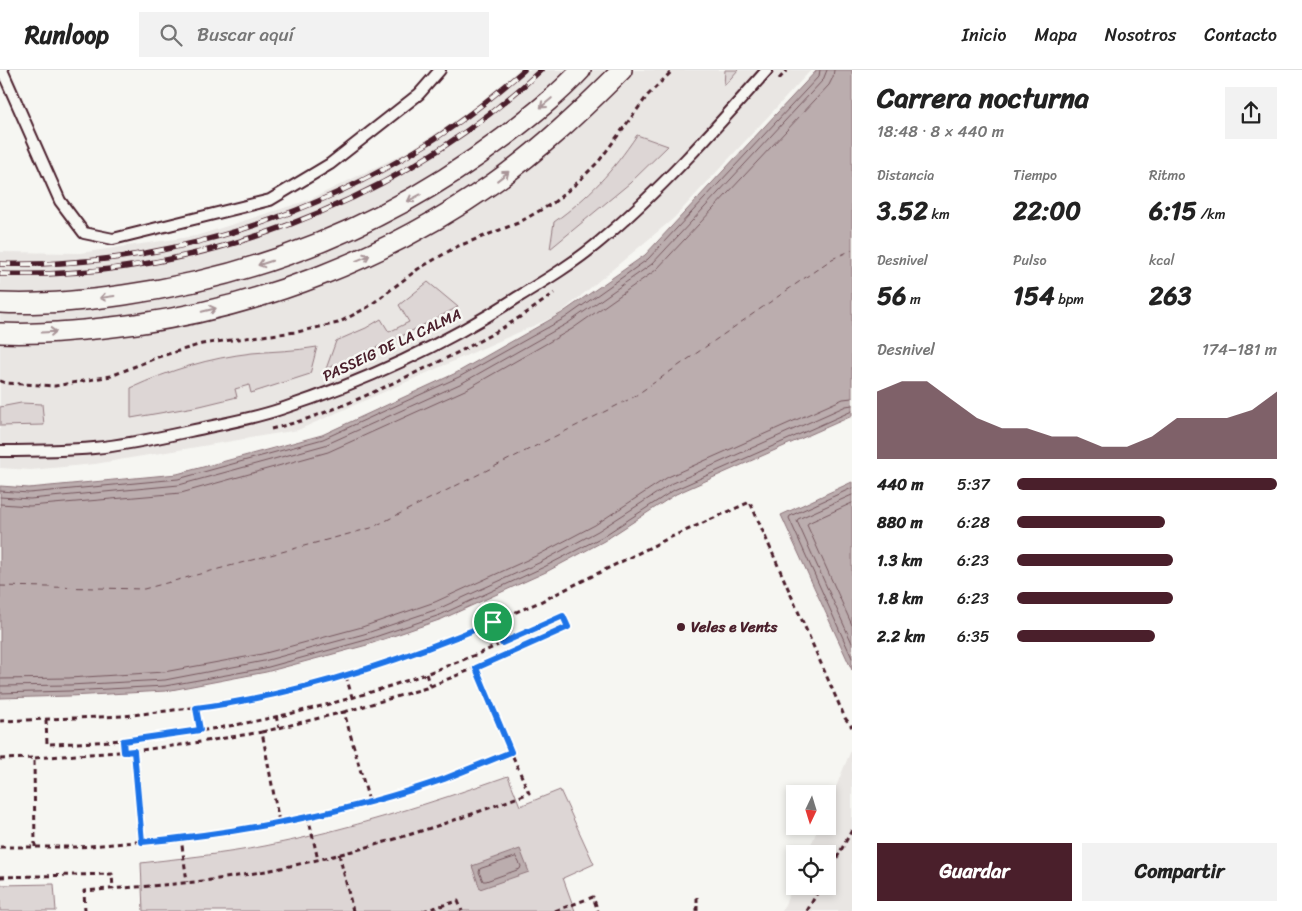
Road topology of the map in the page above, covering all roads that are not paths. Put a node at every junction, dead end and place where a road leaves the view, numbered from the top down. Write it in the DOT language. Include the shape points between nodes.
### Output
graph roads {
  1 [pos="2,70"];
  2 [pos="440,70"];
  3 [pos="581,70"];
  4 [pos="622,70"];
  5 [pos="767,70"];
  6 [pos="0,303"];
  7 [pos="0,333"];
  8 [pos="0,451"];
  1 -- 2 [label="lane" via="60,201 84,233 112,239 270,200 330,164 419,94"];
  3 -- 6 [label="street, one-way" via="565,88 473,160 412,198 302,251 244,270 165,289 89,300"];
  7 -- 4 [label="street, one-way" via="92,330 169,319 247,301 312,279 373,253 436,220 492,184 548,141"];
  5 -- 8 [label="lane, PASSEIG DE LA CALMA" via="697,150 598,243 493,314 431,348 357,382 288,406 210,427 94,448"];
}
